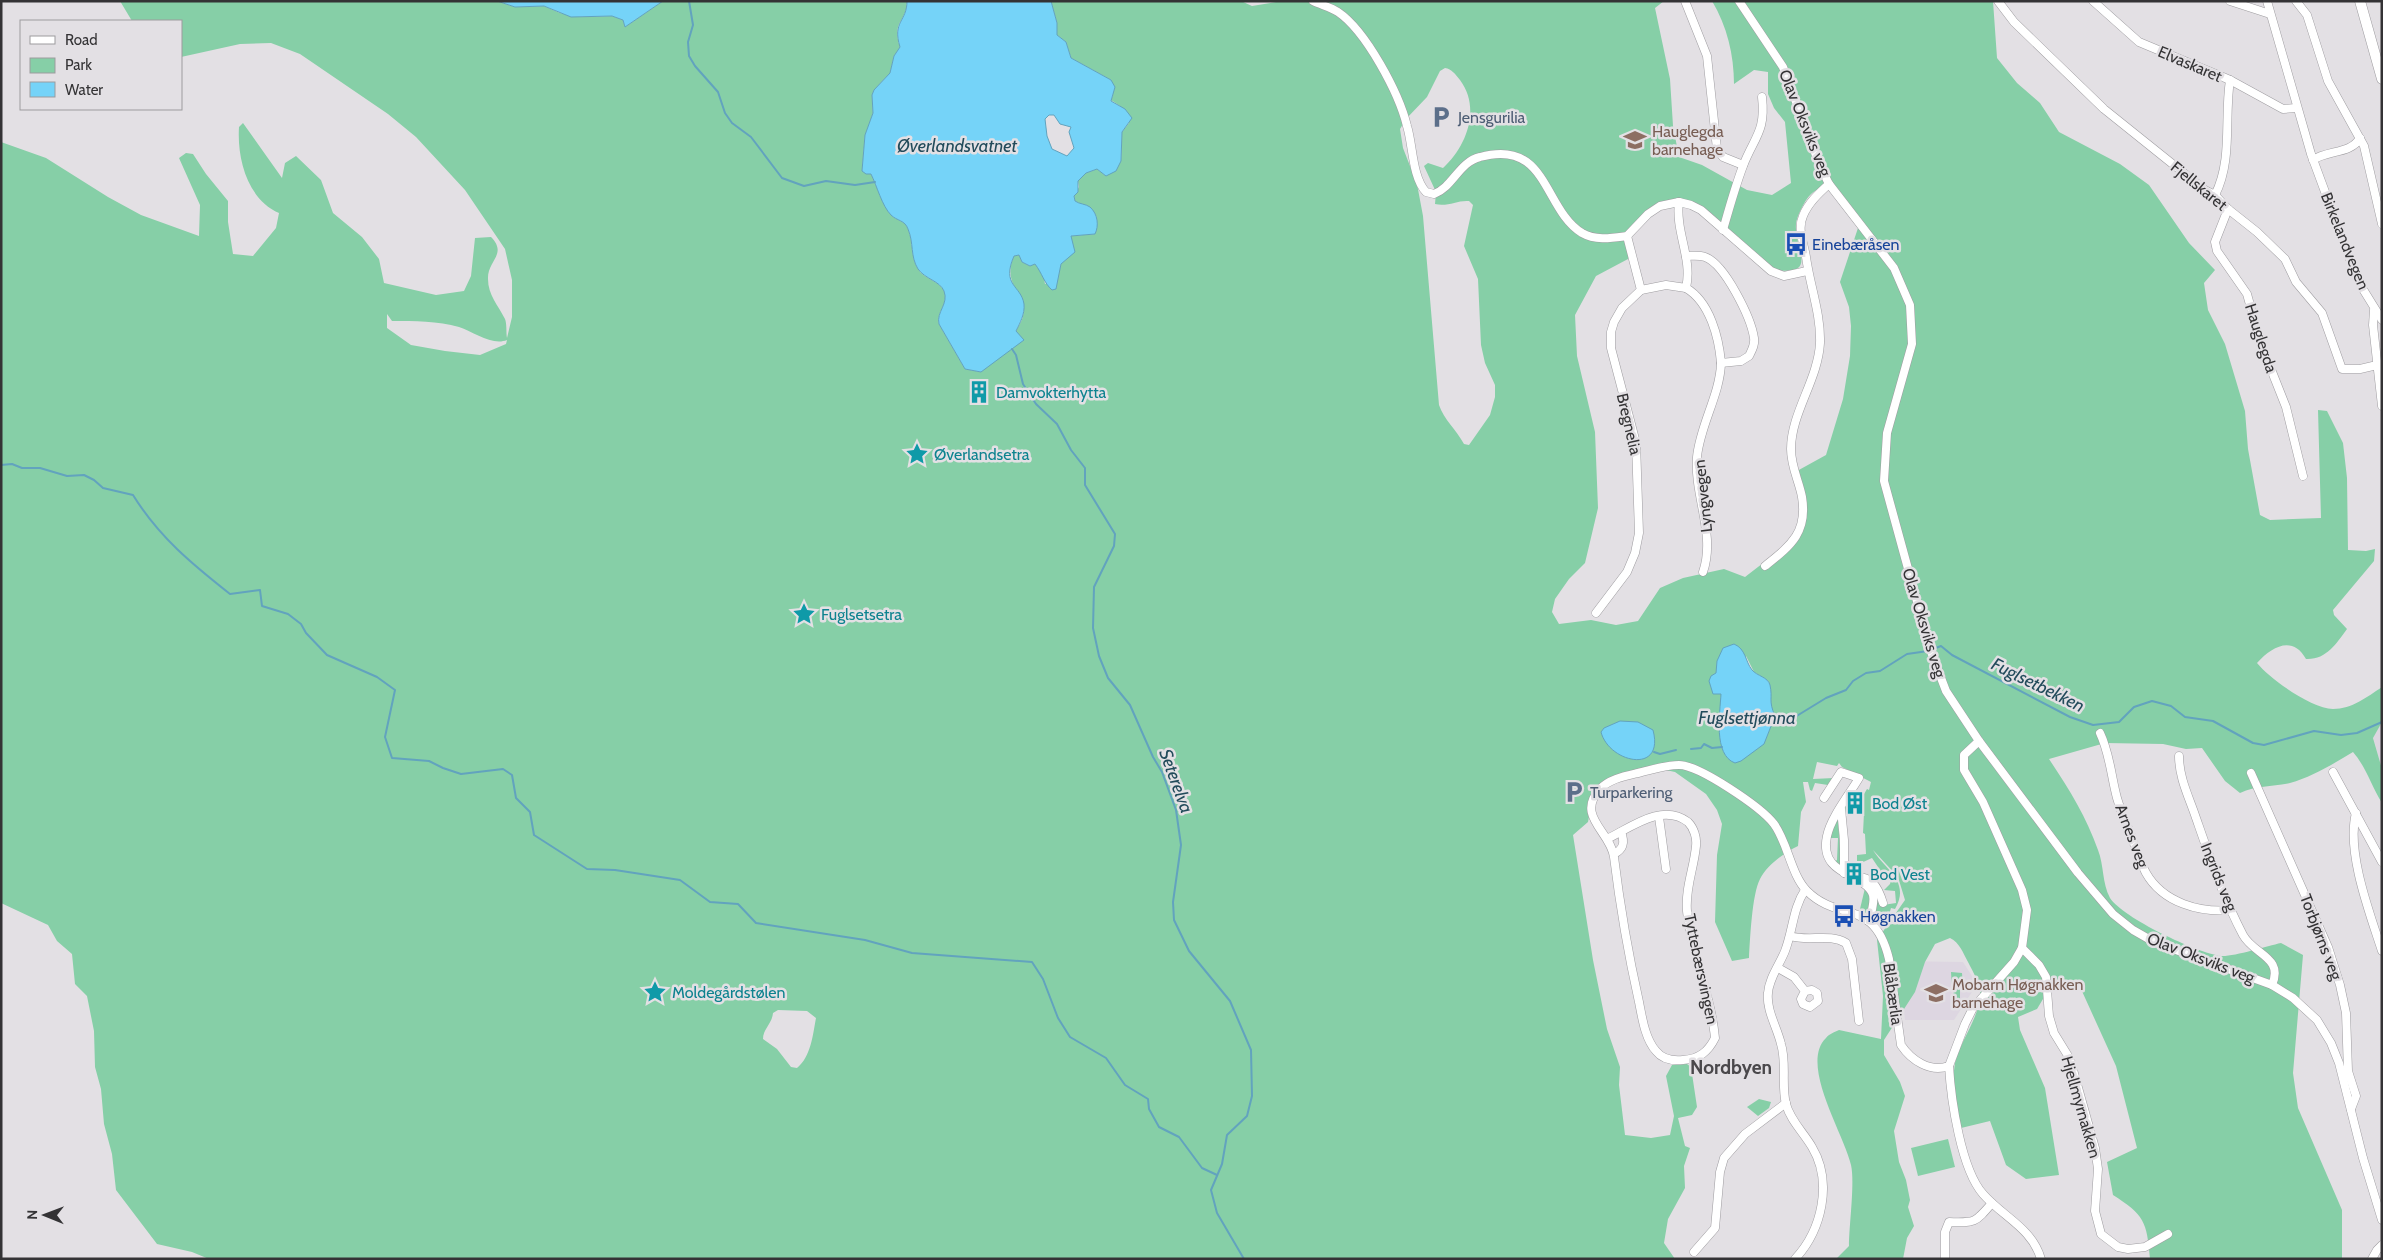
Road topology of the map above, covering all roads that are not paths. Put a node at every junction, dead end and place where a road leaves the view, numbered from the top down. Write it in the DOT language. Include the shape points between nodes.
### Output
graph roads {
  1 [pos="1313,1"];
  2 [pos="1685,1"];
  3 [pos="1738,1"];
  4 [pos="1998,1"];
  5 [pos="2093,1"];
  6 [pos="2268,1"];
  7 [pos="2296,1"];
  8 [pos="2360,1"];
  9 [pos="2233,2"];
  10 [pos="2270,14"];
  11 [pos="2382,79"];
  12 [pos="2230,80"];
  13 [pos="1762,97"];
  14 [pos="2296,108"];
  15 [pos="2360,138"];
  16 [pos="2313,160"];
  17 [pos="1743,165"];
  18 [pos="1829,184"];
  19 [pos="2215,195"];
  20 [pos="1679,202"];
  21 [pos="2228,209"];
  22 [pos="2382,224"];
  23 [pos="1723,230"];
  24 [pos="1627,236"];
  25 [pos="1686,256"];
  26 [pos="1807,272"];
  27 [pos="1686,288"];
  28 [pos="1641,290"];
  29 [pos="2374,310"];
  30 [pos="2382,320"];
  31 [pos="1721,363"];
  32 [pos="2377,365"];
  33 [pos="2382,406"];
  34 [pos="2303,476"];
  35 [pos="1765,566"];
  36 [pos="1704,572"];
  37 [pos="1596,613"];
  38 [pos="2100,733"];
  39 [pos="1979,741"];
  40 [pos="2179,756"];
  41 [pos="2333,772"];
  42 [pos="2251,773"];
  43 [pos="1824,798"];
  44 [pos="1841,809"];
  45 [pos="2356,813"];
  46 [pos="1659,816"];
  47 [pos="1621,832"];
  48 [pos="1607,839"];
  49 [pos="1614,854"];
  50 [pos="2382,862"];
  51 [pos="1666,869"];
  52 [pos="1847,875"];
  53 [pos="1805,890"];
  54 [pos="1883,903"];
  55 [pos="2232,910"];
  56 [pos="1869,921"];
  57 [pos="1790,936"];
  58 [pos="2022,948"];
  59 [pos="2382,951"];
  60 [pos="1778,968"];
  61 [pos="2272,985"];
  62 [pos="1804,992"];
  63 [pos="1859,1020"];
  64 [pos="1949,1066"];
  65 [pos="1786,1102"];
  66 [pos="2351,1109"];
  67 [pos="1992,1203"];
  68 [pos="2382,1220"];
  69 [pos="2168,1234"];
  70 [pos="2382,1245"];
  71 [pos="1694,1252"];
  72 [pos="1795,1259"];
  73 [pos="1945,1259"];
  74 [pos="2041,1259"];
  75 [pos="2372,1259"];
  1 -- 24 [label="street" via="1337,12 1349,22 1390,82 1407,125 1418,173 1426,192 1441,192 1466,163 1479,157 1508,155 1538,171 1572,224 1582,233 1594,237"];
  2 -- 17 [label="street" via="1707,56 1717,149 1723,157"];
  3 -- 18 [label="street, Olav Oksviks veg" via="1783,67"];
  4 -- 19 [label="street, Fjellskaret" via="2014,22 2104,109"];
  5 -- 12 [label="street, Elvaskaret" via="2139,42"];
  6 -- 10 [label="street, Birkelandvegen"];
  7 -- 15 [label="street" via="2307,15 2328,80"];
  8 -- 11 [label="main road"];
  9 -- 10 [label="street"];
  10 -- 14 [label="street, Birkelandvegen"];
  12 -- 14 [label="street, Elvaskaret" via="2283,110"];
  12 -- 19 [label="street" via="2224,172"];
  13 -- 17 [label="street" via="1764,114 1760,133"];
  14 -- 16 [label="street, Birkelandvegen"];
  15 -- 16 [label="street" via="2354,146"];
  15 -- 22 [label="street"];
  16 -- 29 [label="street, Birkelandvegen" via="2351,262"];
  17 -- 23 [label="street"];
  18 -- 26 [label="street" via="1813,199 1802,217 1800,225"];
  18 -- 39 [label="street, Olav Oksviks veg" via="1894,268 1910,305 1912,344 1887,433 1884,481 1937,671 1946,691"];
  19 -- 21 [label="street, Fjellskaret"];
  20 -- 23 [label="street" via="1701,210"];
  20 -- 24 [label="street" via="1660,206"];
  20 -- 25 [label="street" via="1678,223"];
  21 -- 32 [label="street, Fjellskaret" via="2277,249 2296,282 2316,303 2332,335 2339,367 2345,370"];
  21 -- 34 [label="street, Hauglegda" via="2215,242 2217,251 2247,294 2286,407"];
  23 -- 26 [label="street" via="1771,271 1784,276"];
  24 -- 28 [label="street"];
  25 -- 27 [label="street"];
  25 -- 31 [label="street" via="1707,257 1716,266 1742,304 1751,325 1754,340 1749,356 1741,361"];
  26 -- 35 [label="street" via="1816,303 1820,344 1816,368 1791,448 1803,517 1799,534 1790,547"];
  27 -- 28 [label="street" via="1666,285"];
  27 -- 31 [label="street, Lyngvegen" via="1704,307 1719,343"];
  28 -- 37 [label="street, Bregnelia" via="1622,308 1614,322 1611,340 1636,443 1639,533 1627,572"];
  29 -- 30 [label="street, Birkelandvegen"];
  29 -- 32 [label="street" via="2372,325"];
  31 -- 36 [label="street, Lyngvegen" via="1697,458 1700,506 1707,534"];
  32 -- 33 [label="street"];
  38 -- 55 [label="street, Arnes veg" via="2109,752 2120,806 2143,867 2152,881 2174,900 2191,907"];
  39 -- 58 [label="street" via="1964,754 1962,763 2022,890 2027,910"];
  39 -- 61 [label="street, Olav Oksviks veg" via="2095,894 2122,922 2162,945"];
  40 -- 55 [label="street, Ingrids veg" via="2181,777"];
  41 -- 45 [label="street"];
  42 -- 66 [label="street, Torbjørns veg" via="2328,947 2340,985 2346,1013 2345,1052 2356,1096"];
  43 -- 44 [label="street" via="1841,772 1858,778"];
  44 -- 52 [label="street"];
  44 -- 52 [label="street" via="1827,834 1826,849 1830,859"];
  45 -- 50 [label="street"];
  45 -- 59 [label="street" via="2353,824 2360,881"];
  46 -- 47 [label="street, Tyttebærsvingen" via="1637,822"];
  46 -- 49 [label="street, Tyttebærsvingen" via="1683,818 1691,825 1697,844 1687,894 1687,911 1715,1038 1704,1054 1692,1059 1669,1060 1656,1052 1650,1043 1629,960"];
  46 -- 51 [label="street"];
  47 -- 48 [label="street, Tyttebærsvingen"];
  47 -- 49 [label="street, Tyttebærsvingen" via="1624,843 1622,849"];
  48 -- 49 [label="street, Tyttebærsvingen"];
  48 -- 53 [label="street" via="1595,823 1592,808 1597,793 1603,787 1626,776 1683,766 1710,776 1764,813 1780,834"];
  52 -- 54 [label="street" via="1872,881 1880,890"];
  52 -- 56 [label="street" via="1865,885 1872,894 1874,903"];
  53 -- 56 [label="street, Blåbærlia" via="1819,900"];
  53 -- 57 [label="street" via="1796,906"];
  55 -- 61 [label="street, Ingrids veg" via="2248,942 2275,966"];
  56 -- 64 [label="street, Blåbærlia" via="1885,945 1901,1045 1907,1054 1924,1065 1937,1069"];
  57 -- 60 [label="street"];
  57 -- 63 [label="street" via="1834,938 1846,943 1854,968"];
  58 -- 64 [label="street" via="2014,962 1973,1008"];
  58 -- 69 [label="street, Hjellmyrnakken" via="2046,977 2049,1016 2054,1033 2070,1059 2098,1169 2095,1211 2101,1234 2118,1247 2128,1249 2145,1247"];
  60 -- 62 [label="street" via="1794,978"];
  60 -- 65 [label="street" via="1770,985 1768,1002 1782,1046"];
  61 -- 66 [label="street, Olav Oksviks veg" via="2306,1009 2326,1034 2339,1063"];
  64 -- 67 [label="street" via="1954,1107 1968,1167 1982,1193"];
  65 -- 71 [label="street" via="1745,1134 1724,1158 1715,1228"];
  65 -- 72 [label="street" via="1817,1156 1824,1182 1815,1227 1805,1248"];
  66 -- 68 [label="street, Olav Oksviks veg"];
  67 -- 73 [label="street" via="1980,1219 1972,1223 1949,1222 1945,1232"];
  67 -- 74 [label="street" via="2027,1232"];
  70 -- 75 [label="street"];
}
